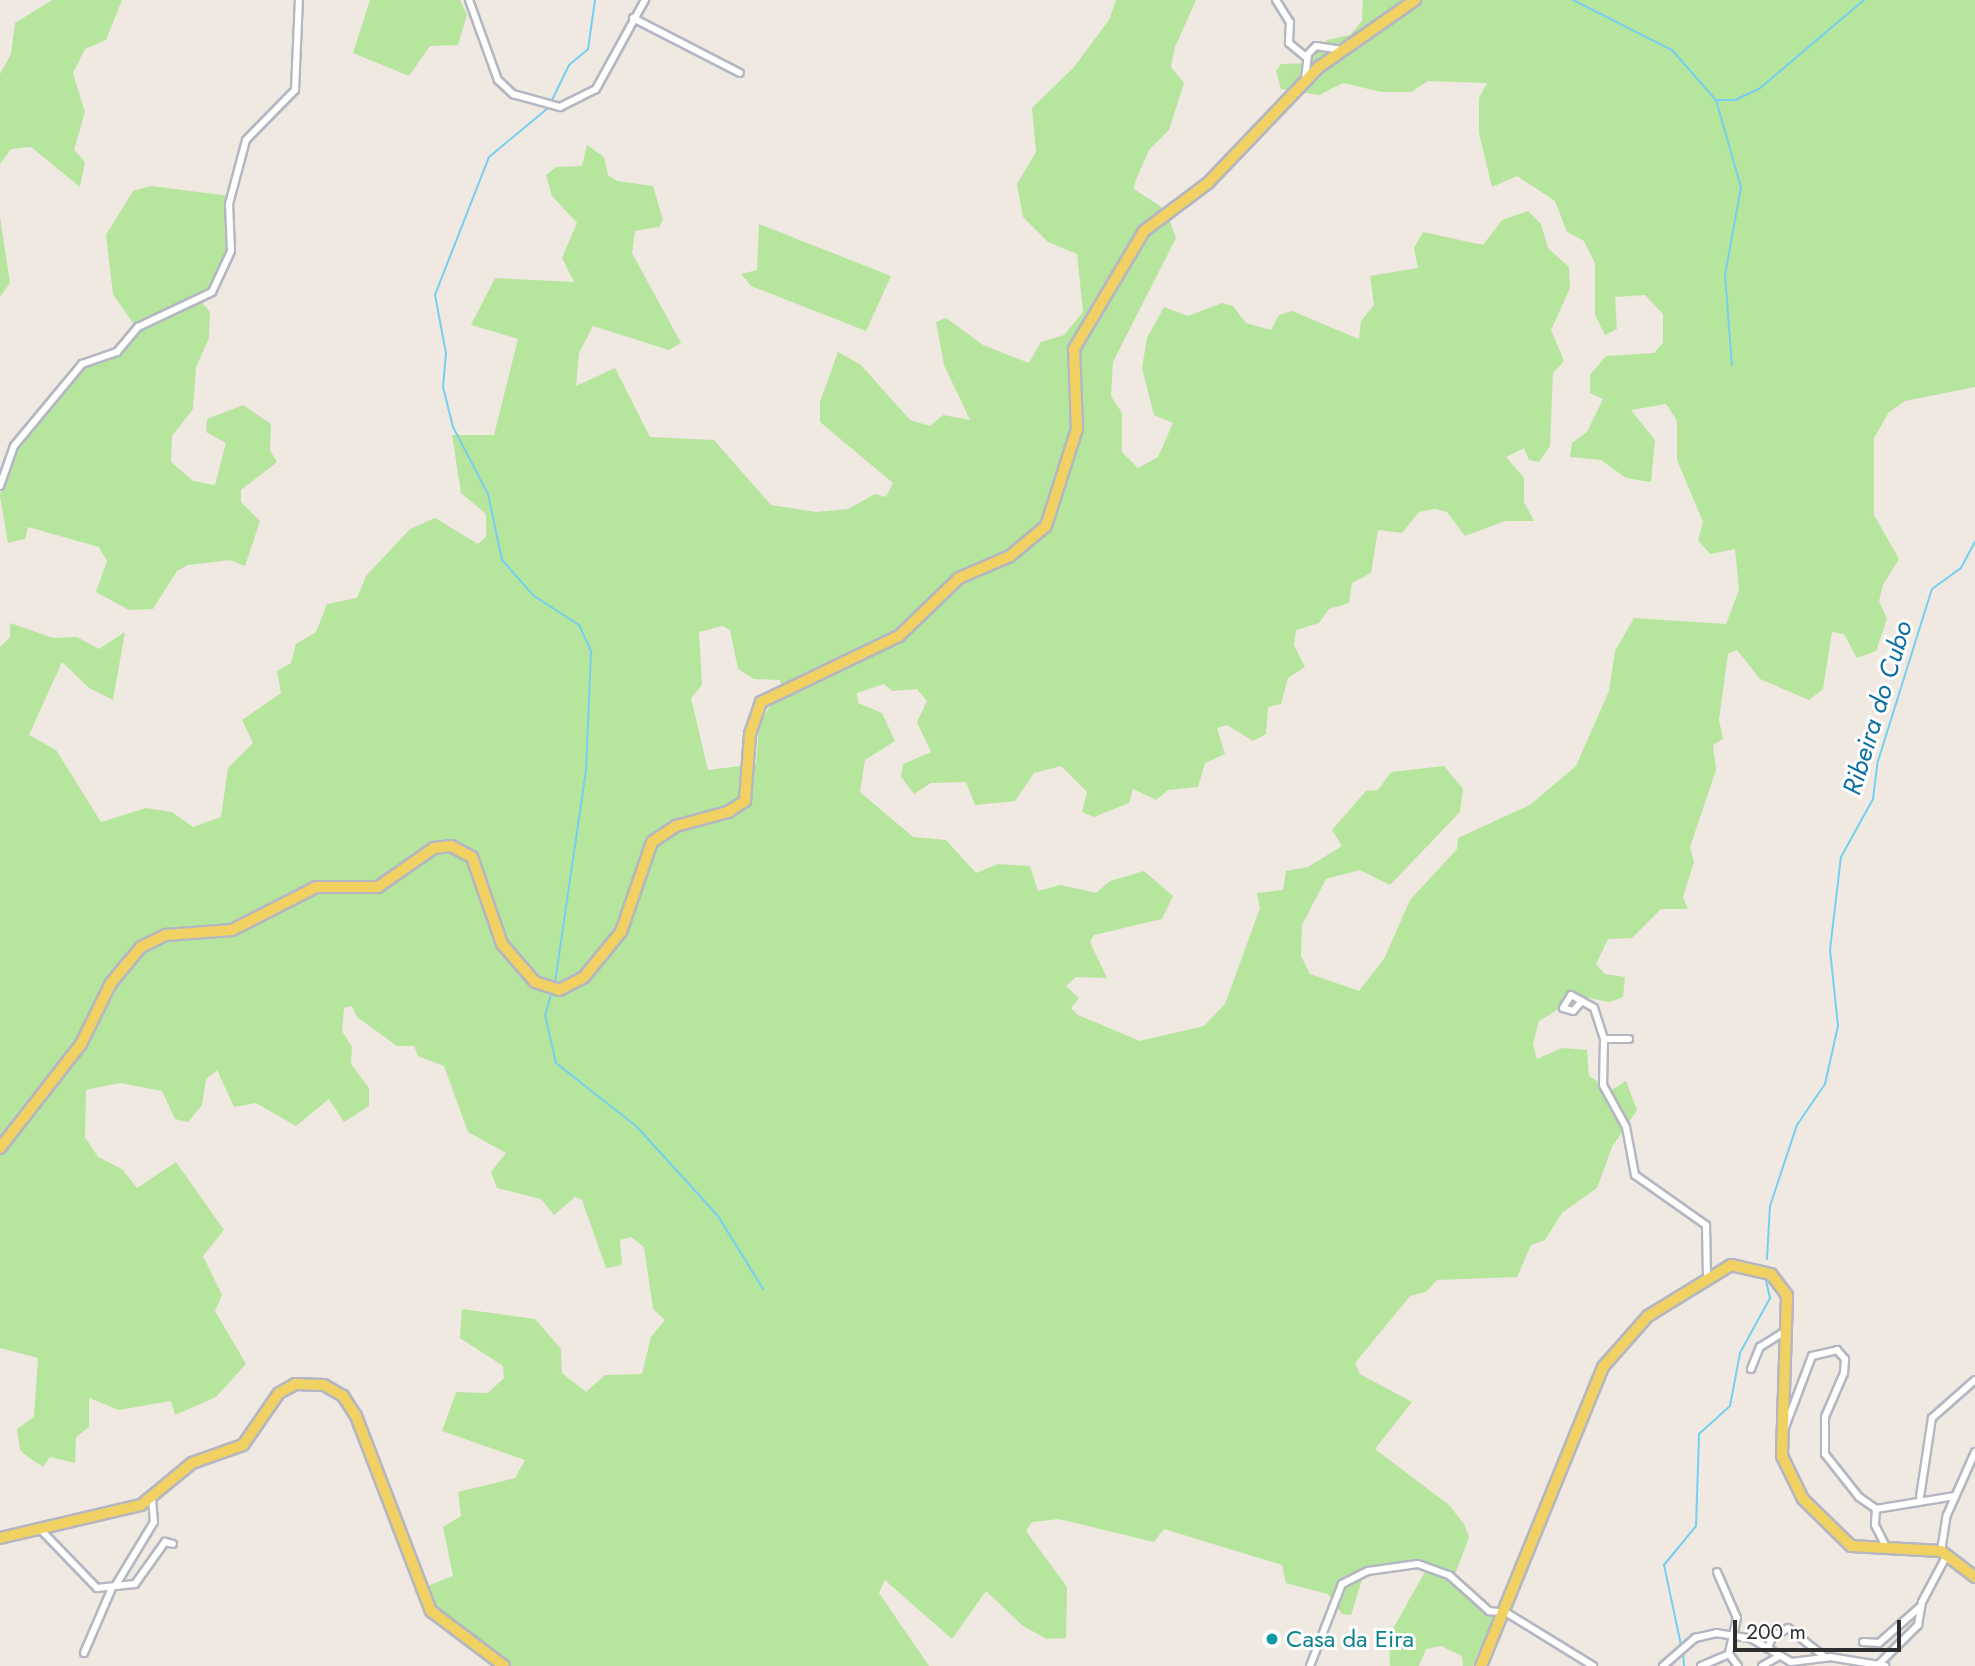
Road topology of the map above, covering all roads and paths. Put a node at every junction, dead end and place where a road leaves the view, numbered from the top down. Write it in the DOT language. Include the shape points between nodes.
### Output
graph roads {
  1 [pos="299,0"];
  2 [pos="469,0"];
  3 [pos="645,0"];
  4 [pos="1276,0"];
  5 [pos="1415,0"];
  6 [pos="633,18"];
  7 [pos="1342,50"];
  8 [pos="1307,58"];
  9 [pos="740,73"];
  10 [pos="1305,80"];
  11 [pos="0,486"];
  12 [pos="1581,1001"];
  13 [pos="1604,1039"];
  14 [pos="1629,1039"];
  15 [pos="0,1148"];
  16 [pos="1707,1275"];
  17 [pos="1788,1330"];
  18 [pos="1751,1369"];
  19 [pos="1975,1380"];
  20 [pos="1781,1436"];
  21 [pos="1975,1452"];
  22 [pos="1955,1496"];
  23 [pos="1920,1497"];
  24 [pos="152,1499"];
  25 [pos="1876,1508"];
  26 [pos="40,1530"];
  27 [pos="0,1538"];
  28 [pos="173,1544"];
  29 [pos="1887,1549"];
  30 [pos="1944,1553"];
  31 [pos="135,1559"];
  32 [pos="146,1571"];
  33 [pos="1717,1572"];
  34 [pos="1975,1577"];
  35 [pos="115,1586"];
  36 [pos="1921,1605"];
  37 [pos="1507,1613"];
  38 [pos="1737,1635"];
  39 [pos="1863,1642"];
  40 [pos="1768,1649"];
  41 [pos="84,1653"];
  42 [pos="1730,1654"];
  43 [pos="1779,1656"];
  44 [pos="1826,1658"];
  45 [pos="1882,1665"];
  46 [pos="504,1666"];
  47 [pos="1310,1666"];
  48 [pos="1480,1666"];
  49 [pos="1593,1666"];
  50 [pos="1663,1666"];
  51 [pos="1701,1666"];
  52 [pos="1738,1666"];
  53 [pos="1762,1666"];
  1 -- 11 [label="street" via="295,90 246,139 229,204 231,251 212,292 138,327 117,352 82,364 13,446"];
  2 -- 6 [label="street" via="498,80 513,94 560,107 596,89"];
  3 -- 6 [label="street"];
  4 -- 8 [label="street" via="1290,22 1289,43"];
  5 -- 7 [label="main road"];
  6 -- 9 [label="street"];
  7 -- 8 [label="street" via="1325,44"];
  7 -- 10 [label="main road"];
  8 -- 10 [label="street"];
  10 -- 15 [label="main road" via="1208,183 1154,220 1086,325 1072,360 1077,429 1046,526 1010,556 959,578 899,636 761,702 750,734 745,801 652,842 621,932 584,977 559,990 535,982 502,944 472,857 452,846 435,848 377,887 316,887 232,930 166,935 141,947 111,983 81,1044"];
  12 -- 13 [label="street" via="1594,1008"];
  13 -- 14 [label="street"];
  13 -- 16 [label="street" via="1602,1085 1626,1127 1635,1175 1706,1225"];
  16 -- 17 [label="main road" via="1745,1264 1772,1274 1787,1295"];
  16 -- 37 [label="main road" via="1648,1316 1593,1383"];
  17 -- 18 [label="street" via="1760,1348"];
  17 -- 20 [label="main road"];
  19 -- 23 [label="street" via="1932,1418"];
  20 -- 25 [label="street" via="1812,1356 1837,1350 1845,1366 1825,1416 1825,1454 1858,1497"];
  20 -- 29 [label="main road" via="1792,1483 1828,1528 1851,1546"];
  21 -- 22 [label="street"];
  22 -- 23 [label="street"];
  22 -- 30 [label="street"];
  23 -- 25 [label="street"];
  24 -- 26 [label="main road"];
  24 -- 31 [label="street" via="154,1521"];
  24 -- 46 [label="main road" via="188,1465 243,1445 271,1402 290,1386 309,1383 337,1390 356,1416 431,1611"];
  25 -- 29 [label="street" via="1875,1525"];
  26 -- 27 [label="main road"];
  26 -- 35 [label="street" via="97,1588"];
  28 -- 32 [label="street" via="165,1542"];
  29 -- 30 [label="main road"];
  30 -- 34 [label="main road"];
  30 -- 36 [label="street"];
  31 -- 32 [label="street"];
  31 -- 35 [label="street"];
  32 -- 35 [label="street" via="135,1584"];
  33 -- 38 [label="street" via="1734,1602"];
  35 -- 41 [label="street"];
  36 -- 39 [label="street" via="1879,1643"];
  36 -- 45 [label="street" via="1912,1634"];
  37 -- 47 [label="street" via="1489,1611 1435,1567 1368,1571 1342,1584"];
  37 -- 48 [label="main road"];
  37 -- 49 [label="street"];
  38 -- 40 [label="street"];
  38 -- 42 [label="street"];
  38 -- 50 [label="street" via="1695,1638"];
  40 -- 43 [label="street"];
  40 -- 44 [label="street" via="1772,1637 1788,1628"];
  42 -- 51 [label="street"];
  42 -- 52 [label="street"];
  43 -- 44 [label="street" via="1808,1665"];
  43 -- 53 [label="street"];
  44 -- 45 [label="street"];
}
